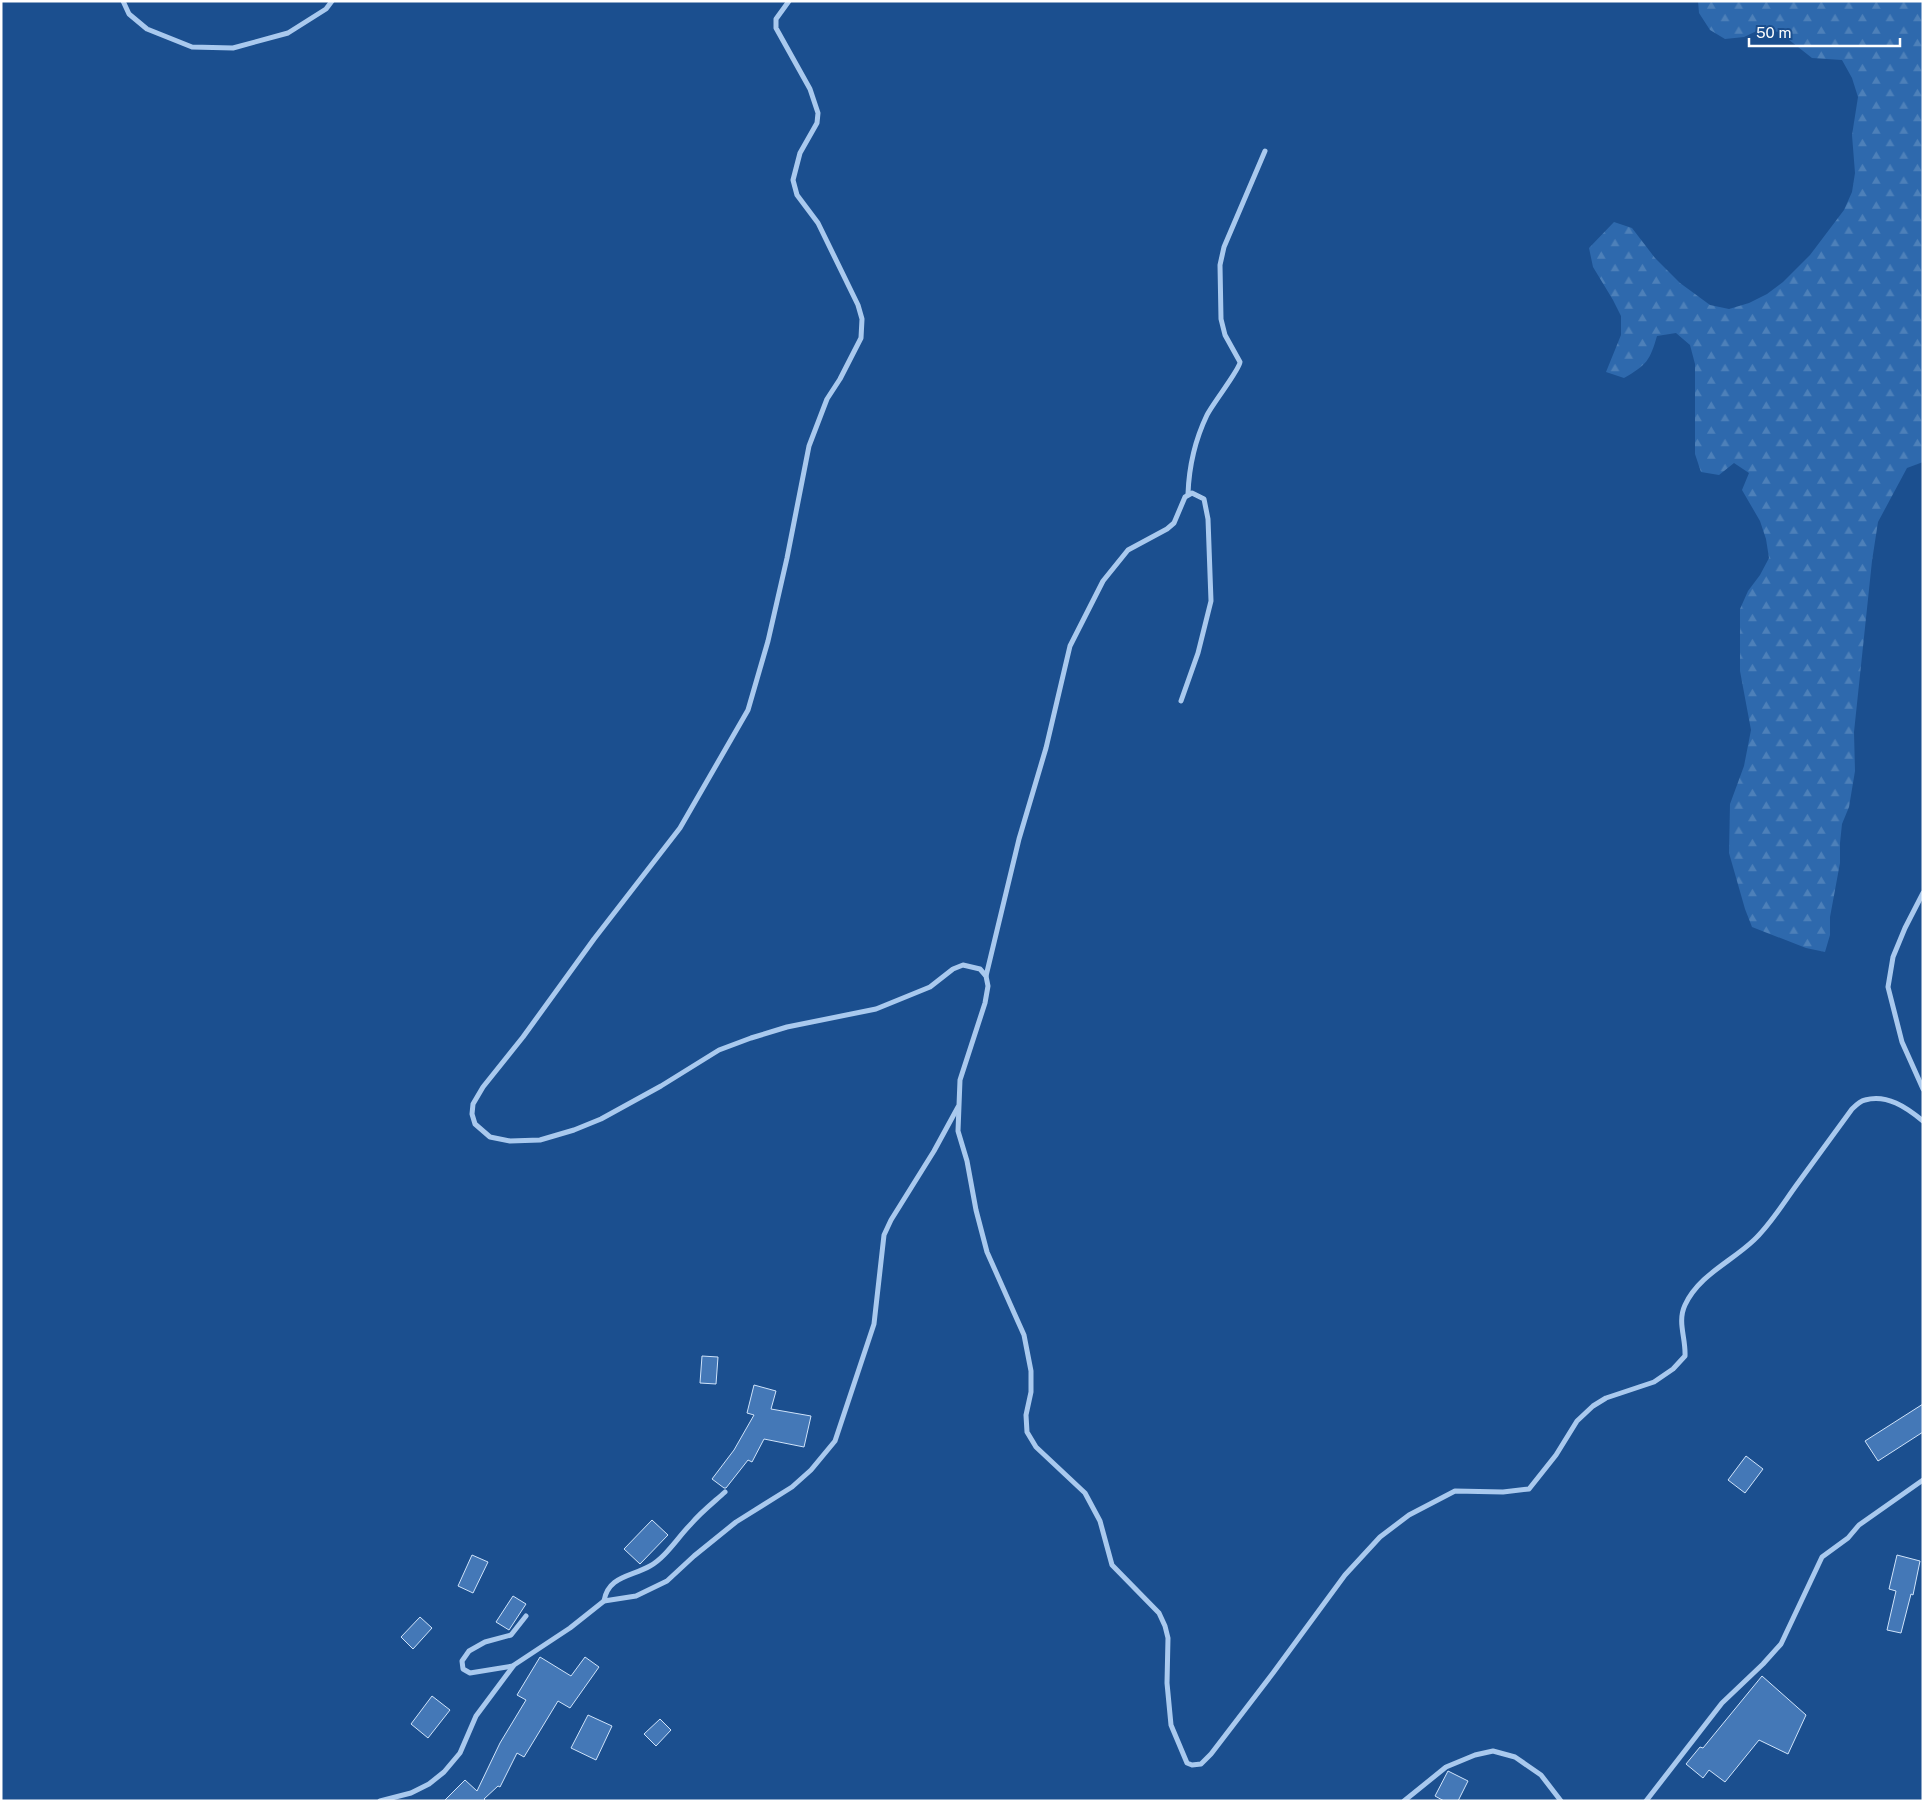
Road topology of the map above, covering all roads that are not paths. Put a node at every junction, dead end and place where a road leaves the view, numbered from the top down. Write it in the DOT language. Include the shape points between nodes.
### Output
graph roads {
  1 [pos="123,1"];
  2 [pos="332,1"];
  3 [pos="789,1"];
  4 [pos="1265,151"];
  5 [pos="1188,494"];
  6 [pos="1181,701"];
  7 [pos="1923,893"];
  8 [pos="986,976"];
  9 [pos="1923,1089"];
  10 [pos="958,1106"];
  11 [pos="1923,1121"];
  12 [pos="1923,1480"];
  13 [pos="725,1492"];
  14 [pos="604,1601"];
  15 [pos="526,1616"];
  16 [pos="514,1666"];
  17 [pos="380,1801"];
  18 [pos="1404,1801"];
  19 [pos="1560,1801"];
  20 [pos="1646,1801"];
  1 -- 2 [label="street" via="129,14 147,29 192,47 233,48 288,33 326,9"];
  3 -- 8 [label="street" via="776,19 776,28 810,90 818,113 817,123 800,153 793,180 796,195 818,223 858,305 862,319 861,338 827,399 809,446 768,641 748,710 680,828 484,1087 473,1104 474,1124 490,1137 510,1141 540,1140 574,1130 620,1109 719,1050 743,1041 787,1027 876,1009 930,987 952,969 963,965 980,969"];
  4 -- 5 [label="street" via="1224,247 1220,265 1222,320 1225,335 1240,366 1208,414 1189,470"];
  5 -- 6 [label="street" via="1197,494 1204,499 1206,508 1211,601"];
  5 -- 8 [label="street" via="1174,523 1128,550 1103,581 1070,646"];
  7 -- 9 [label="street" via="1893,957 1888,987 1902,1042"];
  8 -- 10 [label="street" via="985,1003 960,1080"];
  10 -- 11 [label="street" via="958,1131 987,1252 1024,1335 1031,1371 1027,1432 1036,1447 1085,1493 1100,1520 1112,1565 1162,1620 1168,1638 1167,1682 1171,1725 1187,1763 1198,1765 1236,1723 1344,1575 1380,1537 1409,1515 1455,1491 1529,1489 1577,1421 1593,1406 1606,1398 1654,1382 1673,1369 1685,1356 1686,1344 1680,1320 1696,1287 1754,1240 1852,1109 1863,1100 1882,1099 1900,1104"];
  10 -- 14 [label="street" via="884,1235 874,1324 835,1440 792,1487 736,1522 667,1581 636,1596"];
  12 -- 20 [label="street" via="1822,1557 1781,1644 1722,1703"];
  13 -- 14 [label="street" via="659,1559 610,1584"];
  14 -- 16 [label="street"];
  15 -- 16 [label="street" via="511,1635 485,1642 469,1651 462,1661 463,1669 470,1673"];
  16 -- 17 [label="street" via="476,1716 460,1753 444,1772 411,1793"];
  18 -- 19 [label="street" via="1446,1767 1493,1751 1515,1757 1541,1775"];
}
